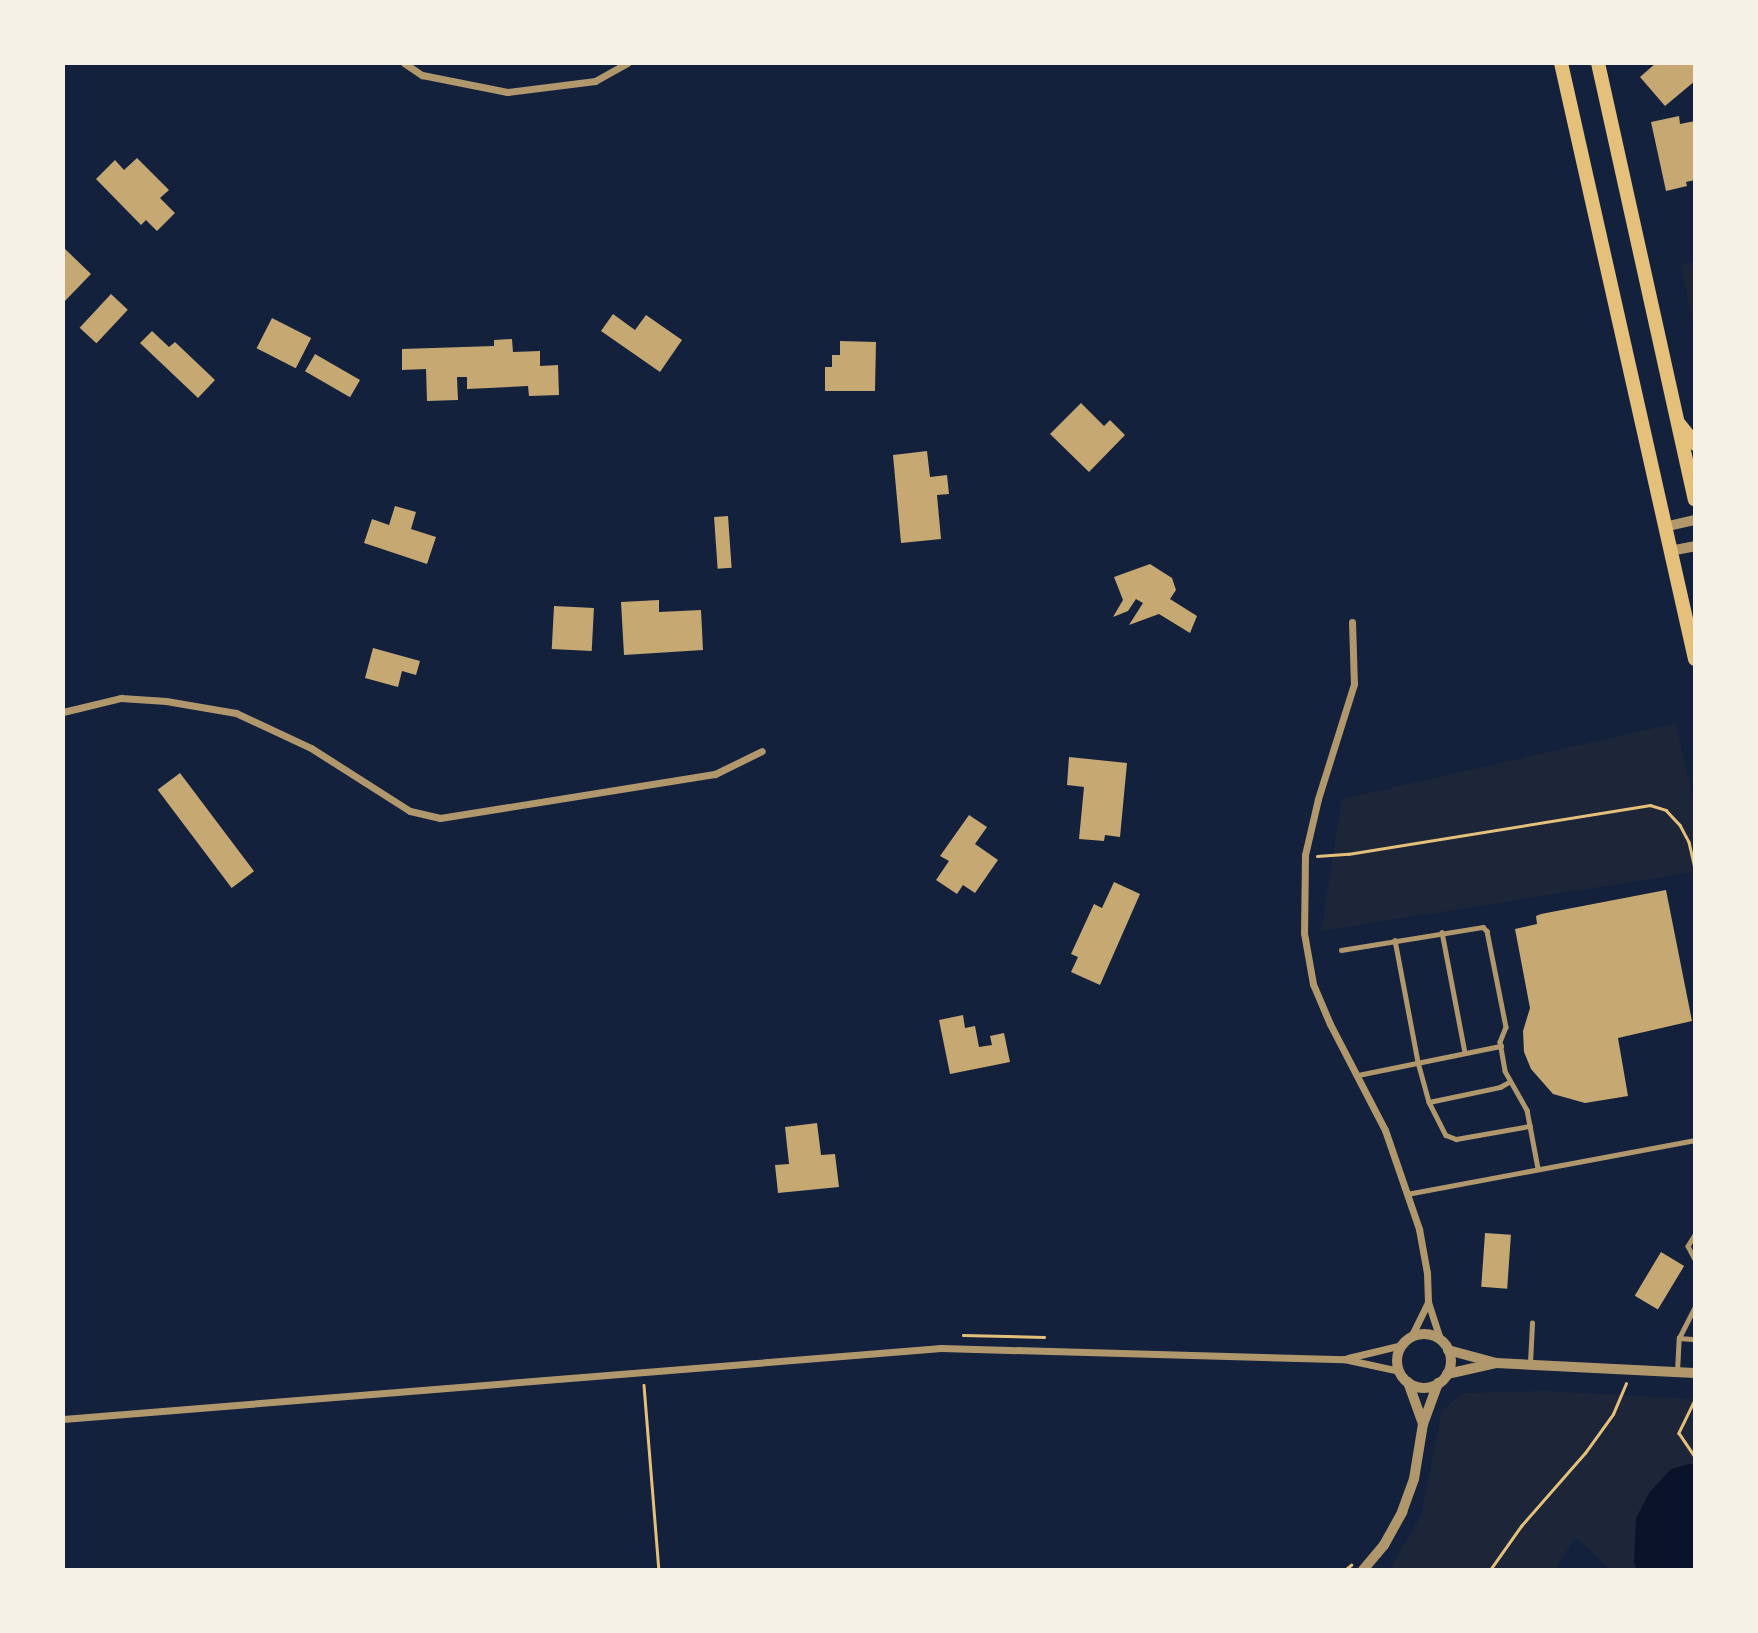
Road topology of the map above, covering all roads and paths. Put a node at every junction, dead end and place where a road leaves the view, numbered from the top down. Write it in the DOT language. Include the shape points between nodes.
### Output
graph roads {
  1 [pos="404,63"];
  2 [pos="628,63"];
  3 [pos="1561,63"];
  4 [pos="1598,63"];
  5 [pos="1676,420"];
  6 [pos="1695,444"];
  7 [pos="1695,499"];
  8 [pos="1695,520"];
  9 [pos="1664,527"];
  10 [pos="1695,546"];
  11 [pos="1670,551"];
  12 [pos="1352,622"];
  13 [pos="1695,659"];
  14 [pos="63,712"];
  15 [pos="762,751"];
  16 [pos="1305,855"];
  17 [pos="1695,867"];
  18 [pos="1442,932"];
  19 [pos="1395,940"];
  20 [pos="1341,950"];
  21 [pos="1501,1046"];
  22 [pos="1465,1053"];
  23 [pos="1418,1062"];
  24 [pos="1358,1075"];
  25 [pos="1509,1082"];
  26 [pos="1429,1102"];
  27 [pos="1530,1126"];
  28 [pos="1695,1140"];
  29 [pos="1538,1168"];
  30 [pos="1407,1194"];
  31 [pos="1695,1235"];
  32 [pos="1695,1259"];
  33 [pos="1428,1302"];
  34 [pos="1695,1306"];
  35 [pos="1532,1323"];
  36 [pos="1679,1338"];
  37 [pos="1695,1339"];
  38 [pos="1440,1340"];
  39 [pos="1406,1341"];
  40 [pos="1448,1350"];
  41 [pos="1344,1359"];
  42 [pos="1496,1363"];
  43 [pos="1530,1364"];
  44 [pos="1628,1370"];
  45 [pos="643,1371"];
  46 [pos="1399,1371"];
  47 [pos="1677,1372"];
  48 [pos="1695,1373"];
  49 [pos="1447,1374"];
  50 [pos="1408,1382"];
  51 [pos="1438,1383"];
  52 [pos="1695,1400"];
  53 [pos="63,1419"];
  54 [pos="1423,1424"];
  55 [pos="1695,1457"];
  56 [pos="1353,1563"];
  57 [pos="659,1570"];
  58 [pos="1345,1570"];
  59 [pos="1363,1570"];
  60 [pos="1490,1570"];
  1 -- 2 [label="street" via="422,75 507,92 596,81"];
  3 -- 9 [label="main road"];
  4 -- 5 [label="main road"];
  5 -- 6 [label="main road"];
  5 -- 7 [label="main road"];
  8 -- 9 [label="street"];
  9 -- 11 [label="main road"];
  10 -- 11 [label="street"];
  11 -- 13 [label="main road"];
  12 -- 16 [label="street" via="1354,684"];
  14 -- 15 [label="street" via="121,698 236,713 311,748 410,811 440,818 715,774"];
  16 -- 17 [label="path" via="1348,854 1650,805 1667,810 1680,825"];
  16 -- 24 [label="street" via="1304,933 1313,984"];
  18 -- 19 [label="lane"];
  18 -- 21 [label="lane" via="1478,925 1487,931 1506,1027"];
  18 -- 22 [label="lane"];
  19 -- 20 [label="lane"];
  19 -- 23 [label="lane"];
  21 -- 22 [label="lane"];
  21 -- 25 [label="lane"];
  22 -- 23 [label="lane"];
  23 -- 24 [label="lane"];
  23 -- 26 [label="lane"];
  24 -- 30 [label="street" via="1385,1130"];
  25 -- 26 [label="lane"];
  25 -- 27 [label="lane" via="1521,1097"];
  26 -- 27 [label="lane" via="1451,1139"];
  27 -- 29 [label="lane"];
  28 -- 29 [label="lane"];
  29 -- 30 [label="lane"];
  30 -- 33 [label="street" via="1424,1251"];
  31 -- 32 [label="lane" via="1688,1246"];
  33 -- 38 [label="street"];
  33 -- 39 [label="street"];
  34 -- 36 [label="lane"];
  35 -- 43 [label="lane"];
  36 -- 37 [label="lane"];
  36 -- 47 [label="lane"];
  38 -- 39 [label="street" via="1426,1334"];
  38 -- 40 [label="street"];
  39 -- 41 [label="street"];
  39 -- 46 [label="street" via="1397,1362"];
  40 -- 42 [label="street"];
  40 -- 49 [label="street"];
  41 -- 45 [label="street" via="941,1348"];
  41 -- 46 [label="street"];
  42 -- 43 [label="street"];
  42 -- 49 [label="street"];
  43 -- 44 [label="street"];
  44 -- 47 [label="street"];
  44 -- 60 [label="path" via="1625,1391 1613,1414"];
  45 -- 53 [label="street"];
  45 -- 57 [label="path"];
  46 -- 50 [label="street"];
  47 -- 48 [label="street"];
  49 -- 51 [label="street"];
  50 -- 51 [label="street" via="1423,1387"];
  50 -- 54 [label="street"];
  51 -- 54 [label="street"];
  52 -- 55 [label="path" via="1679,1433"];
  54 -- 59 [label="street" via="1414,1479 1402,1513"];
  56 -- 58 [label="path"];
}
